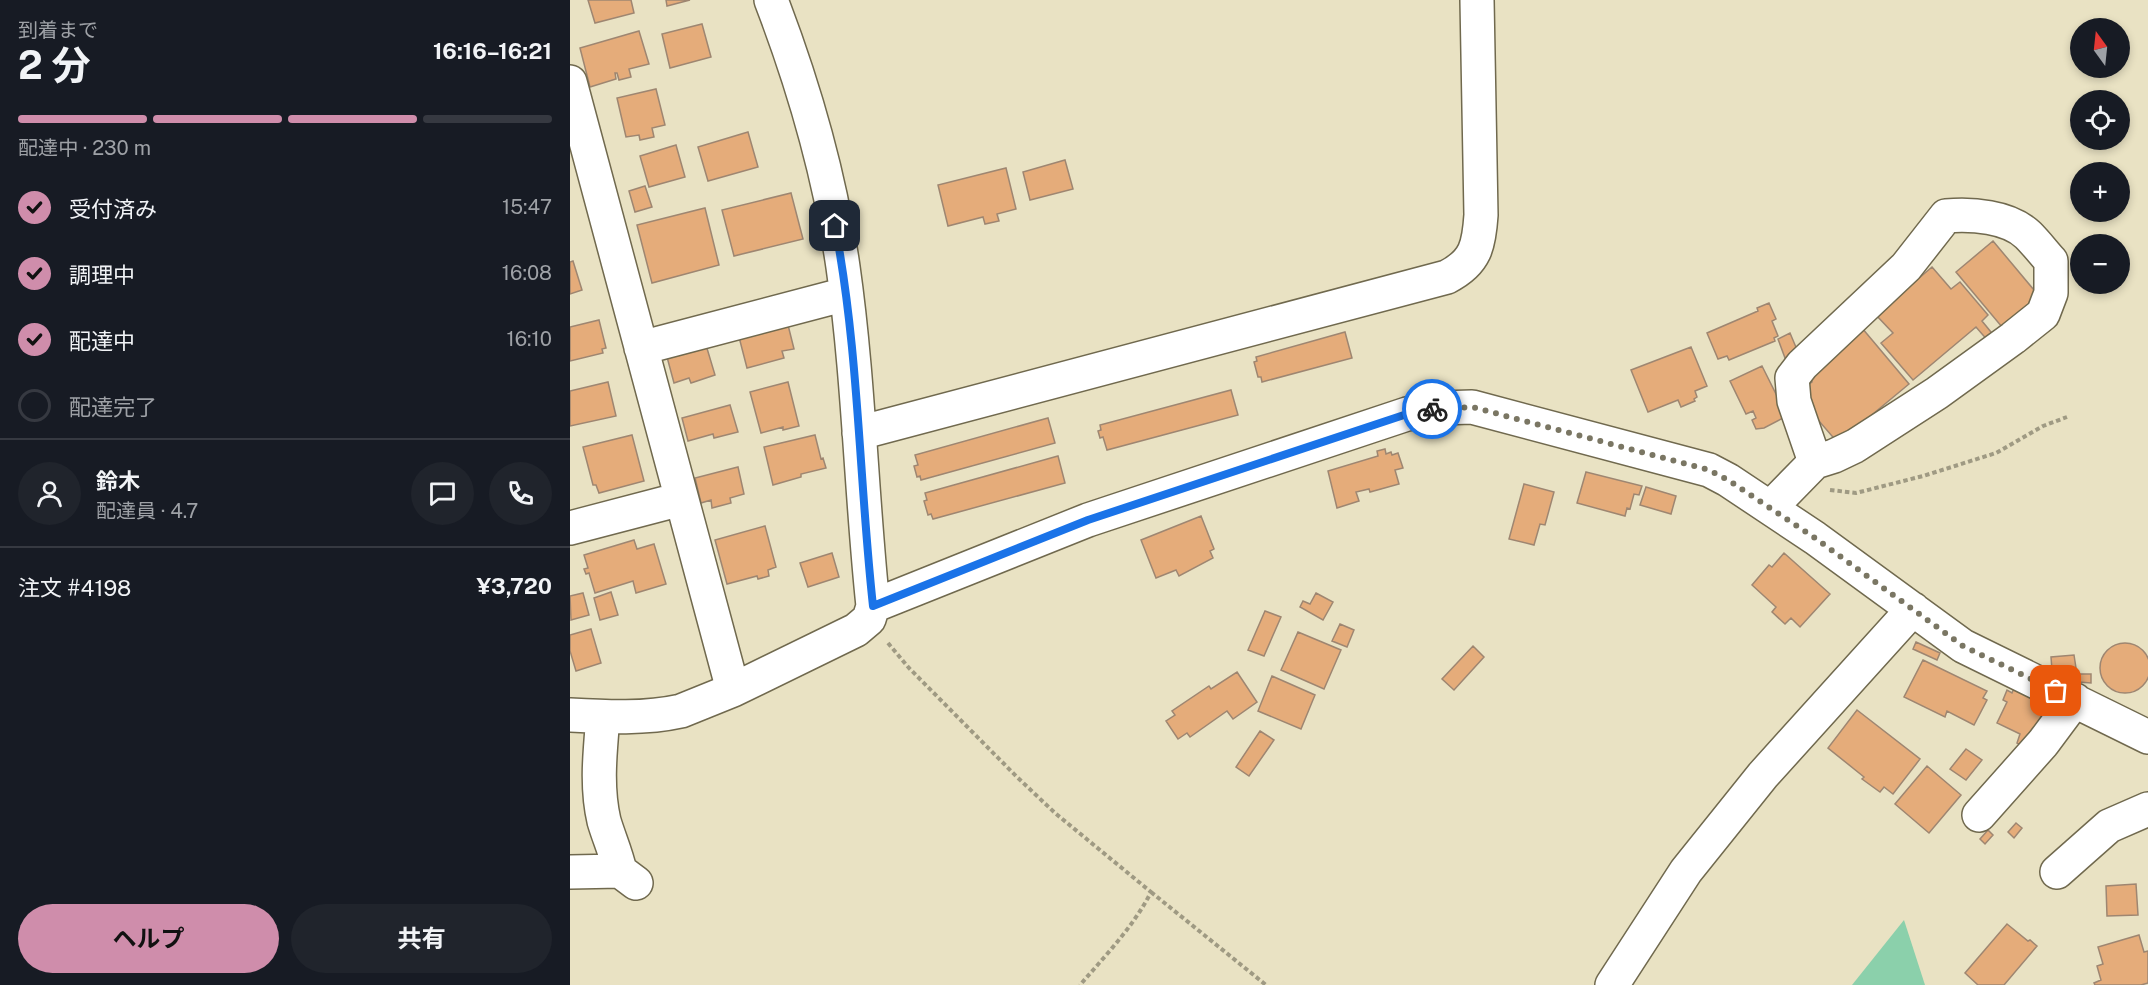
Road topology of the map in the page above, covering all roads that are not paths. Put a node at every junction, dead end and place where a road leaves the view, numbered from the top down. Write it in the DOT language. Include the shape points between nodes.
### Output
graph roads {
  1 [pos="771,0"];
  2 [pos="1477,0"];
  3 [pos="570,82"];
  4 [pos="846,294"];
  5 [pos="640,348"];
  6 [pos="859,433"];
  7 [pos="1807,470"];
  8 [pos="681,499"];
  9 [pos="1770,508"];
  10 [pos="570,528"];
  11 [pos="1913,609"];
  12 [pos="871,612"];
  13 [pos="733,690"];
  14 [pos="2075,700"];
  15 [pos="570,715"];
  16 [pos="603,717"];
  17 [pos="2148,737"];
  18 [pos="2148,809"];
  19 [pos="1979,815"];
  20 [pos="570,872"];
  21 [pos="2057,872"];
  22 [pos="1612,985"];
  1 -- 4 [label="street" via="808,107 828,188"];
  2 -- 6 [label="street" via="1481,215 1479,238 1470,261 1462,269 1447,277"];
  3 -- 5 [label="street"];
  4 -- 5 [label="street"];
  4 -- 6 [label="street"];
  5 -- 8 [label="street"];
  6 -- 12 [label="street"];
  7 -- 7 [label="street" via="1792,378 1802,365 1906,267 1946,216 1965,214 2004,221 2026,234 2051,261 2050,293 2043,314 1928,399 1855,446"];
  7 -- 9 [label="street"];
  8 -- 10 [label="street"];
  8 -- 13 [label="street"];
  9 -- 11 [label="street"];
  9 -- 12 [label="street" via="1709,470 1472,407 1440,408 1407,414 1088,520"];
  11 -- 14 [label="street" via="1963,646"];
  11 -- 22 [label="street" via="1763,775 1686,871"];
  12 -- 13 [label="street" via="856,630"];
  13 -- 16 [label="street" via="674,713"];
  14 -- 17 [label="street"];
  14 -- 19 [label="street"];
  15 -- 16 [label="street"];
  16 -- 20 [label="street" via="599,794 605,823 629,878"];
  18 -- 21 [label="street" via="2109,826"];
}
